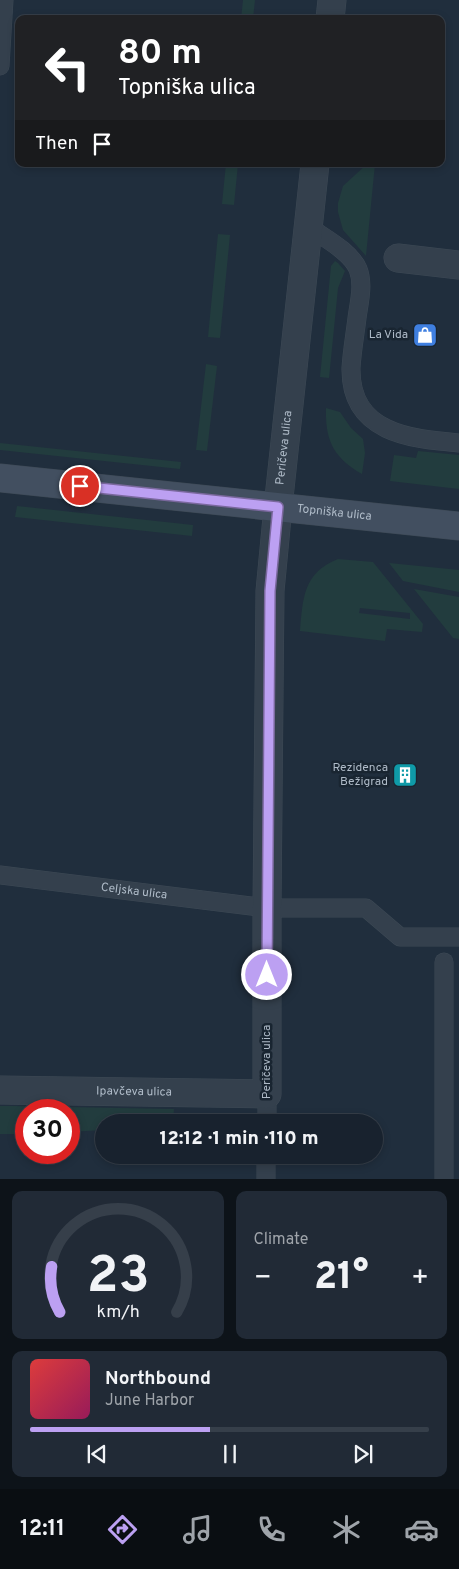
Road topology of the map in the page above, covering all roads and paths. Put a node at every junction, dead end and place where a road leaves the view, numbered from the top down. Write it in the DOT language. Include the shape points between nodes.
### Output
graph roads {
  1 [pos="4,0"];
  2 [pos="332,0"];
  3 [pos="330,15"];
  4 [pos="0,66"];
  5 [pos="315,167"];
  6 [pos="309,227"];
  7 [pos="398,258"];
  8 [pos="459,265"];
  9 [pos="459,443"];
  10 [pos="0,478"];
  11 [pos="278,507"];
  12 [pos="459,526"];
  13 [pos="0,875"];
  14 [pos="267,908"];
  15 [pos="459,937"];
  16 [pos="444,962"];
  17 [pos="0,1090"];
  18 [pos="267,1094"];
  19 [pos="267,1114"];
  20 [pos="266,1164"];
  21 [pos="266,1179"];
  22 [pos="444,1179"];
  1 -- 4 [label="lane"];
  2 -- 3 [label="street"];
  5 -- 6 [label="street, Peričeva ulica"];
  6 -- 9 [label="lane" via="344,252 358,271 360,292 351,368 353,387 362,409 377,423 398,435"];
  6 -- 11 [label="street, Peričeva ulica"];
  7 -- 8 [label="street"];
  10 -- 11 [label="main road, Topniška ulica"];
  11 -- 12 [label="main road, Topniška ulica"];
  11 -- 14 [label="street, Peričeva ulica" via="270,591"];
  13 -- 14 [label="lane, Celjska ulica"];
  14 -- 15 [label="lane, Celjska ulica" via="366,908 400,937"];
  14 -- 18 [label="street, Peričeva ulica"];
  16 -- 22 [label="lane"];
  17 -- 18 [label="street, Ipavčeva ulica"];
  18 -- 19 [label="lane, Peričeva ulica"];
  20 -- 21 [label="lane"];
}
